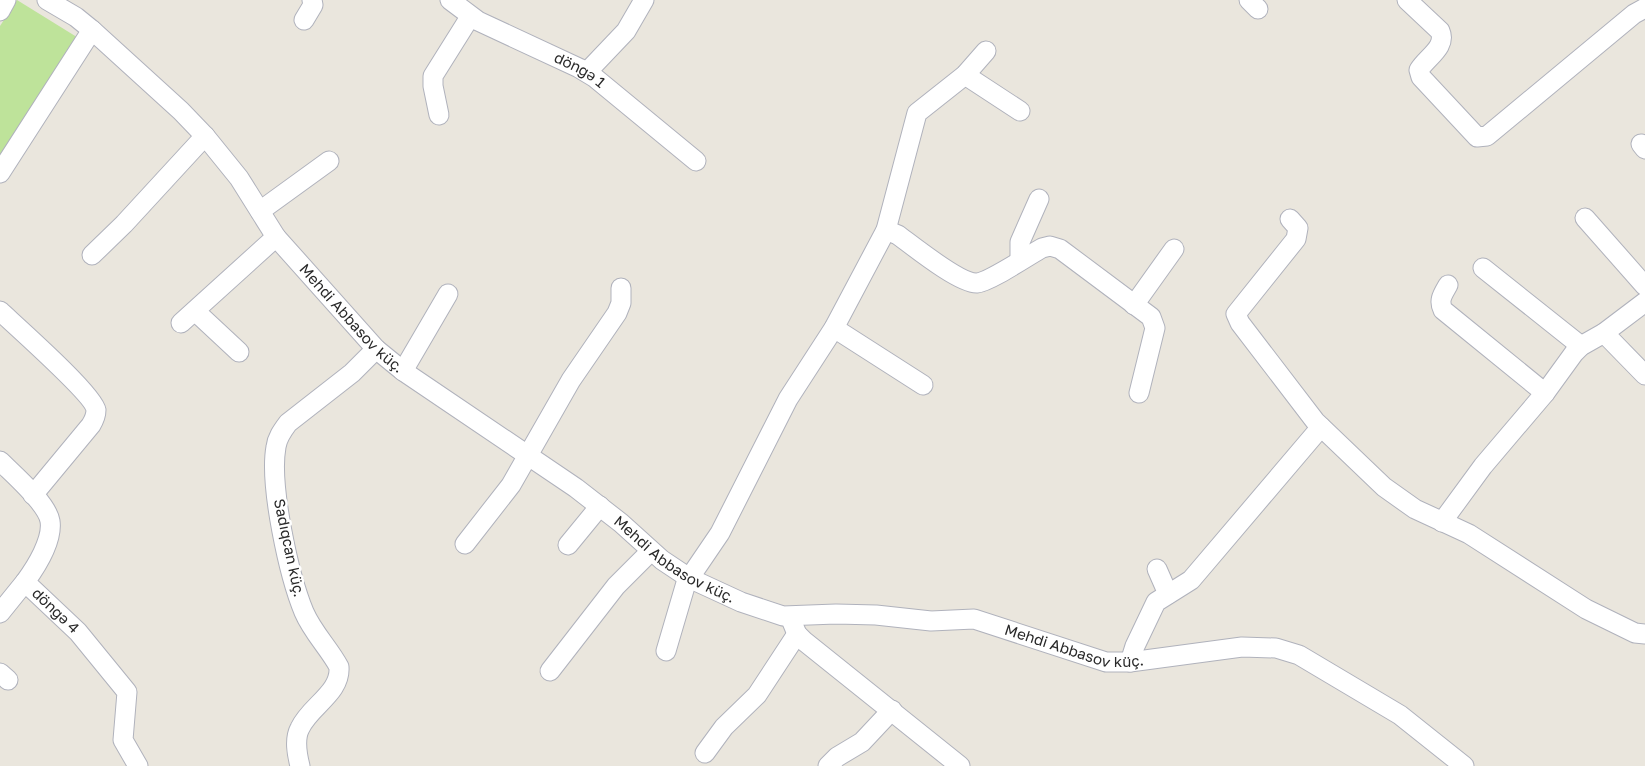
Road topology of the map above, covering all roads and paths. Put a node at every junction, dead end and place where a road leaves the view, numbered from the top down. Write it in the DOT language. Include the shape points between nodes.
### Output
graph roads {
  1 [pos="6,0"];
  2 [pos="47,0"];
  3 [pos="312,0"];
  4 [pos="450,0"];
  5 [pos="644,0"];
  6 [pos="1407,0"];
  7 [pos="1645,8"];
  8 [pos="0,11"];
  9 [pos="470,17"];
  10 [pos="304,20"];
  11 [pos="92,30"];
  12 [pos="986,51"];
  13 [pos="587,72"];
  14 [pos="965,75"];
  15 [pos="1020,111"];
  16 [pos="439,115"];
  17 [pos="205,136"];
  18 [pos="329,161"];
  19 [pos="696,161"];
  20 [pos="0,173"];
  21 [pos="1039,199"];
  22 [pos="260,211"];
  23 [pos="1585,218"];
  24 [pos="1290,219"];
  25 [pos="886,230"];
  26 [pos="276,238"];
  27 [pos="1174,249"];
  28 [pos="92,255"];
  29 [pos="1020,260"];
  30 [pos="1484,268"];
  31 [pos="1448,285"];
  32 [pos="1645,286"];
  33 [pos="621,288"];
  34 [pos="448,294"];
  35 [pos="1645,302"];
  36 [pos="1134,305"];
  37 [pos="0,311"];
  38 [pos="834,328"];
  39 [pos="1604,333"];
  40 [pos="1581,346"];
  41 [pos="376,348"];
  42 [pos="239,352"];
  43 [pos="403,372"];
  44 [pos="1645,375"];
  45 [pos="923,385"];
  46 [pos="1139,393"];
  47 [pos="1545,393"];
  48 [pos="1321,427"];
  49 [pos="528,454"];
  50 [pos="0,461"];
  51 [pos="33,495"];
  52 [pos="600,506"];
  53 [pos="1442,522"];
  54 [pos="465,544"];
  55 [pos="568,545"];
  56 [pos="651,551"];
  57 [pos="1157,569"];
  58 [pos="689,578"];
  59 [pos="25,582"];
  60 [pos="1168,594"];
  61 [pos="0,613"];
  62 [pos="794,625"];
  63 [pos="1645,634"];
  64 [pos="666,651"];
  65 [pos="1130,662"];
  66 [pos="550,671"];
  67 [pos="892,710"];
  68 [pos="705,753"];
  69 [pos="138,766"];
  70 [pos="300,766"];
  71 [pos="828,766"];
  72 [pos="960,766"];
  73 [pos="1464,766"];
  1 -- 8 [label="street"];
  2 -- 11 [label="street, Mehdi Abbasov küç."];
  3 -- 10 [label="street"];
  4 -- 9 [label="street, döngə 1"];
  5 -- 13 [label="street" via="626,31"];
  6 -- 7 [label="street" via="1440,31 1442,37 1442,44 1419,70 1421,77 1481,138"];
  9 -- 13 [label="street, döngə 1"];
  9 -- 16 [label="street" via="433,76"];
  11 -- 17 [label="street, Mehdi Abbasov küç."];
  11 -- 20 [label="street"];
  12 -- 14 [label="street"];
  13 -- 19 [label="street, döngə 1"];
  14 -- 15 [label="street"];
  14 -- 25 [label="street" via="917,113"];
  17 -- 22 [label="street, Mehdi Abbasov küç." via="234,171"];
  17 -- 28 [label="street"];
  18 -- 22 [label="street"];
  21 -- 29 [label="street" via="1020,242"];
  22 -- 26 [label="street, Mehdi Abbasov küç."];
  23 -- 32 [label="street"];
  24 -- 48 [label="street" via="1298,228 1296,239 1236,314"];
  25 -- 29 [label="street" via="962,279 977,283"];
  25 -- 38 [label="street"];
  26 -- 41 [label="street, Mehdi Abbasov küç."];
  26 -- 42 [label="street" via="188,317"];
  27 -- 36 [label="street"];
  29 -- 36 [label="street" via="1050,246"];
  30 -- 40 [label="street"];
  31 -- 47 [label="street" via="1441,298 1443,310"];
  33 -- 49 [label="street" via="621,303 616,313 571,380"];
  34 -- 43 [label="street"];
  35 -- 39 [label="street"];
  36 -- 46 [label="street" via="1151,318 1155,328"];
  37 -- 51 [label="street" via="84,393 96,410 91,425"];
  38 -- 45 [label="street"];
  38 -- 58 [label="street" via="788,399 720,533"];
  39 -- 40 [label="street"];
  39 -- 44 [label="street"];
  40 -- 47 [label="street"];
  41 -- 43 [label="street, Mehdi Abbasov küç."];
  41 -- 70 [label="street, Sadıqcan küç." via="352,372 288,423 276,446 279,512 296,591 312,629 339,667 337,682 299,728"];
  43 -- 49 [label="street, Mehdi Abbasov küç."];
  47 -- 53 [label="street" via="1483,466"];
  48 -- 53 [label="street" via="1384,487"];
  48 -- 60 [label="street" via="1191,580"];
  49 -- 52 [label="street, Mehdi Abbasov küç."];
  49 -- 54 [label="street" via="496,507"];
  50 -- 51 [label="street, döngə 4"];
  51 -- 59 [label="street, döngə 4" via="46,512 50,528 34,569"];
  52 -- 55 [label="street"];
  52 -- 56 [label="street, Mehdi Abbasov küç."];
  53 -- 63 [label="street" via="1469,534 1586,609 1635,633"];
  56 -- 58 [label="street, Mehdi Abbasov küç."];
  56 -- 66 [label="street" via="616,586"];
  57 -- 60 [label="street"];
  58 -- 62 [label="street, Mehdi Abbasov küç."];
  58 -- 64 [label="street"];
  59 -- 61 [label="street"];
  59 -- 69 [label="street, döngə 4" via="78,632 127,692 123,740"];
  60 -- 65 [label="street" via="1156,602"];
  62 -- 65 [label="street, Mehdi Abbasov küç." via="836,614 876,614 931,621 974,618 1091,658"];
  62 -- 67 [label="street"];
  62 -- 68 [label="street" via="757,695 724,727"];
  65 -- 73 [label="street, Mehdi Abbasov küç." via="1242,647 1286,650 1400,715"];
  67 -- 71 [label="street" via="862,742"];
  67 -- 72 [label="street"];
}
